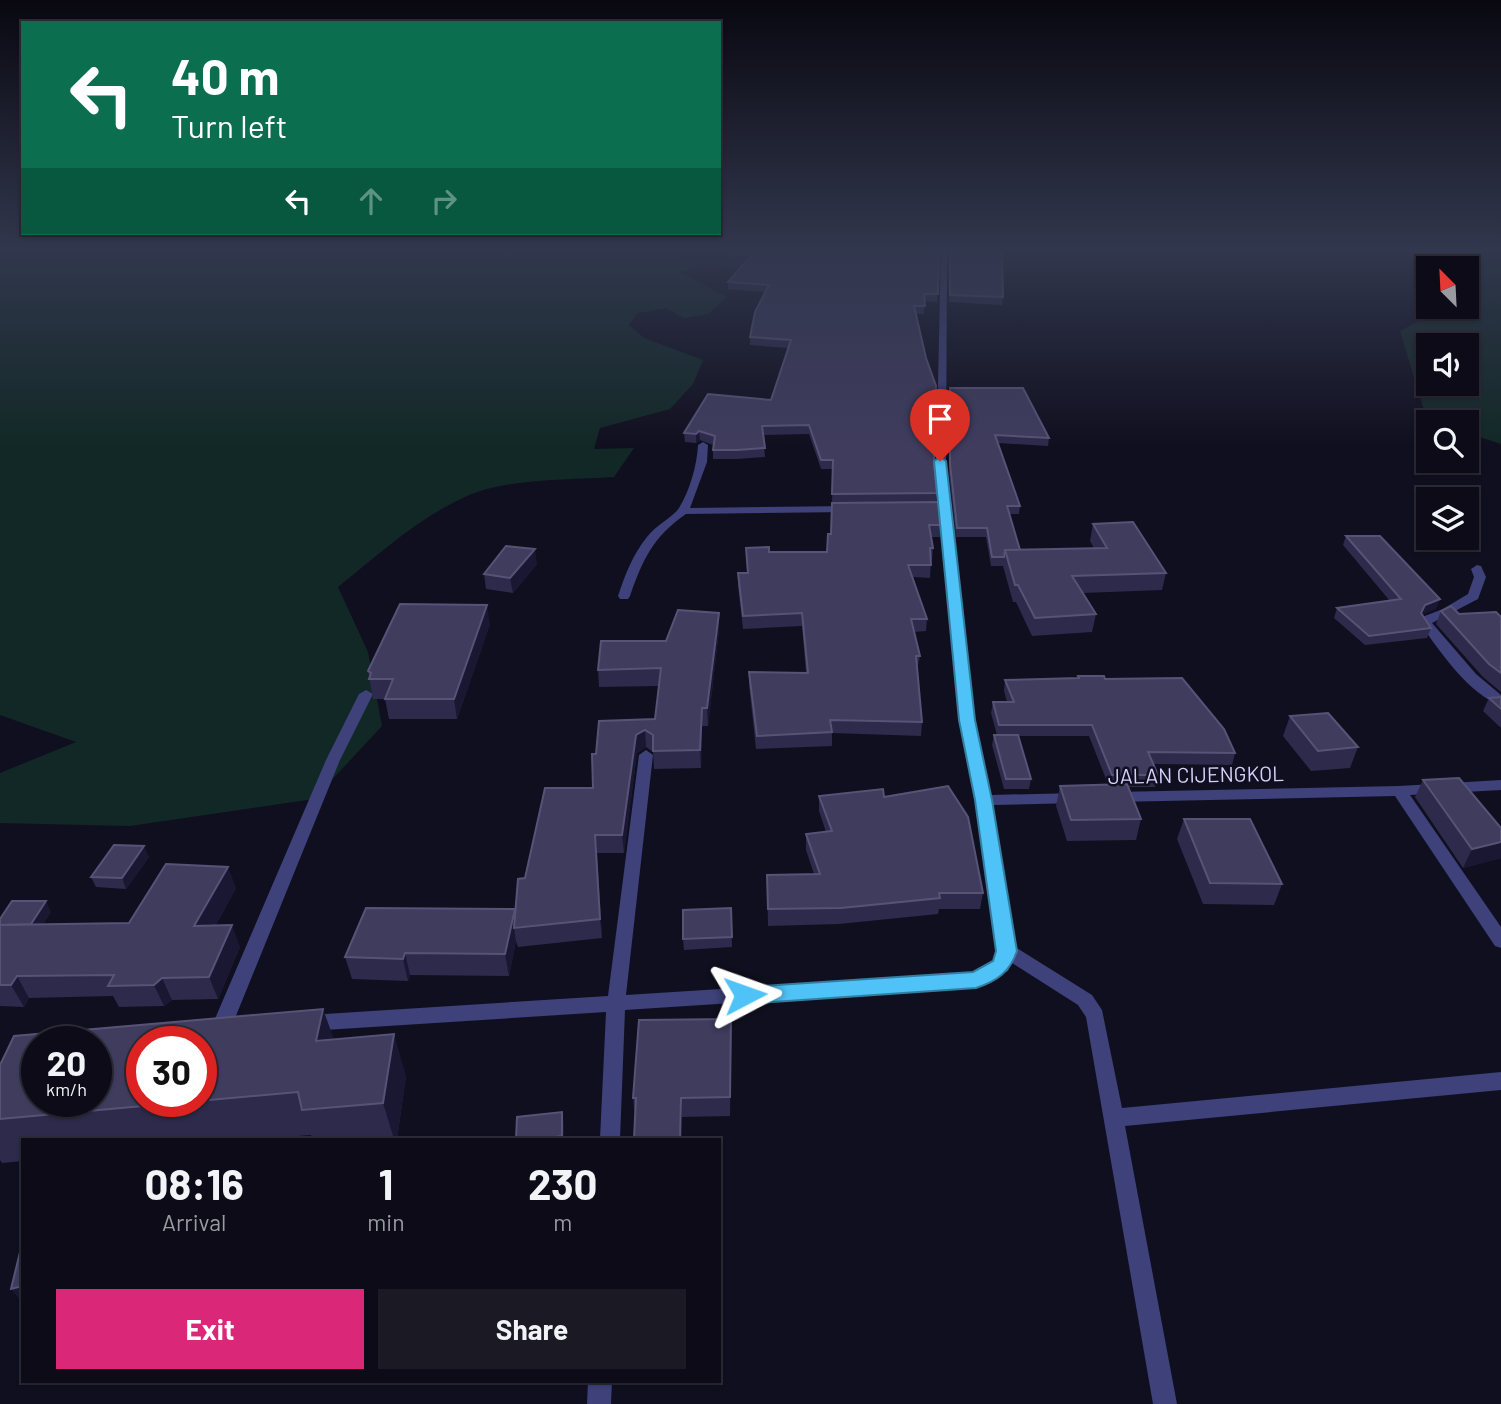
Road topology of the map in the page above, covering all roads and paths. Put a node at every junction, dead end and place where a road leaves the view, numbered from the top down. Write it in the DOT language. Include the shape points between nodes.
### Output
graph roads {
  1 [pos="943,316"];
  2 [pos="704,445"];
  3 [pos="931,508"];
  4 [pos="944,508"];
  5 [pos="862,509"];
  6 [pos="683,511"];
  7 [pos="1477,569"];
  8 [pos="624,596"];
  9 [pos="366,694"];
  10 [pos="1501,701"];
  11 [pos="646,755"];
  12 [pos="1501,785"];
  13 [pos="1399,791"];
  14 [pos="984,800"];
  15 [pos="1501,941"];
  16 [pos="1007,951"];
  17 [pos="616,1004"];
  18 [pos="289,1024"];
  19 [pos="221,1029"];
  20 [pos="1501,1081"];
  21 [pos="1115,1118"];
  22 [pos="610,1138"];
  23 [pos="600,1383"];
  24 [pos="599,1404"];
  25 [pos="1165,1404"];
  1 -- 4 [label="street"];
  2 -- 6 [label="street"];
  3 -- 4 [label="street"];
  4 -- 14 [label="street" via="967,720"];
  5 -- 6 [label="street"];
  6 -- 8 [label="street" via="647,541"];
  7 -- 10 [label="street" via="1480,577 1474,596 1426,623 1480,685"];
  9 -- 19 [label="street" via="333,760"];
  11 -- 17 [label="street"];
  12 -- 13 [label="street, JALAN CIJENGKOL"];
  13 -- 14 [label="street, JALAN CIJENGKOL"];
  13 -- 15 [label="street"];
  14 -- 16 [label="street"];
  16 -- 17 [label="street" via="1002,966 976,980"];
  16 -- 21 [label="street" via="1085,1000 1096,1015"];
  17 -- 18 [label="street"];
  17 -- 22 [label="street"];
  20 -- 21 [label="street"];
  21 -- 25 [label="street"];
  23 -- 24 [label="street"];
}
